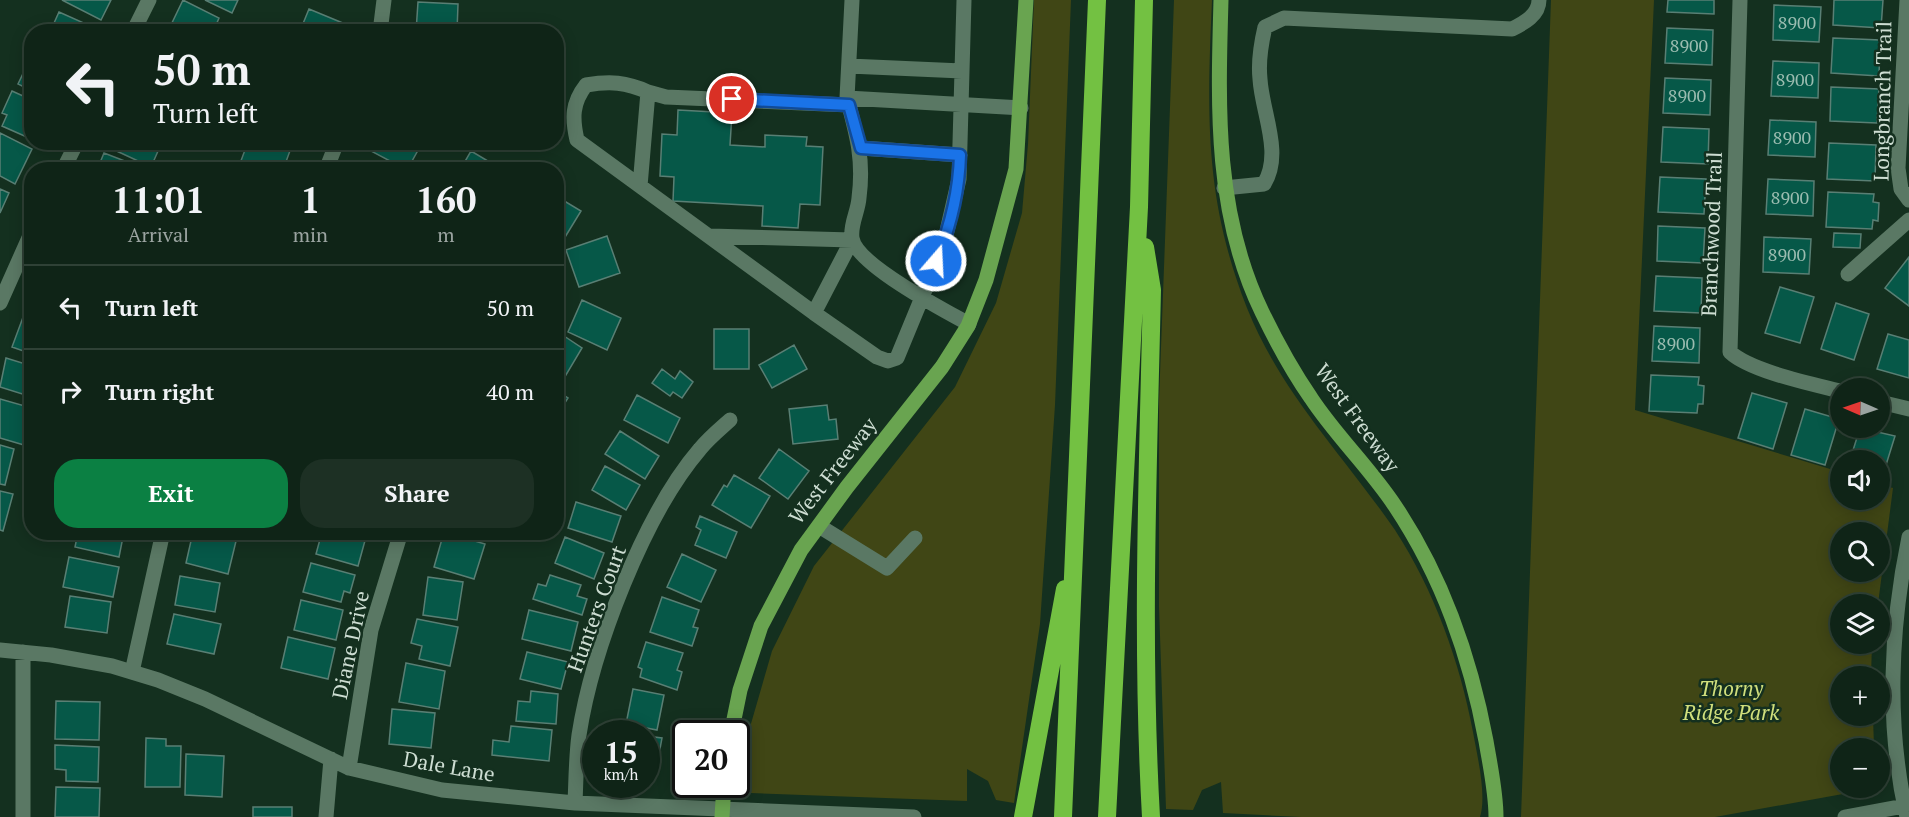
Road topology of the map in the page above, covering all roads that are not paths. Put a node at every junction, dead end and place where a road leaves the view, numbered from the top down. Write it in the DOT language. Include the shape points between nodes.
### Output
graph roads {
  1 [pos="149,0"];
  2 [pos="384,0"];
  3 [pos="852,0"];
  4 [pos="964,0"];
  5 [pos="1026,0"];
  6 [pos="1097,0"];
  7 [pos="1144,0"];
  8 [pos="1221,0"];
  9 [pos="1539,0"];
  10 [pos="1740,0"];
  11 [pos="1907,0"];
  12 [pos="137,24"];
  13 [pos="381,24"];
  14 [pos="849,66"];
  15 [pos="962,71"];
  16 [pos="648,92"];
  17 [pos="848,102"];
  18 [pos="960,107"];
  19 [pos="1021,108"];
  20 [pos="861,148"];
  21 [pos="960,155"];
  22 [pos="640,186"];
  23 [pos="1224,188"];
  24 [pos="1909,201"];
  25 [pos="1139,207"];
  26 [pos="1909,220"];
  27 [pos="710,236"];
  28 [pos="852,240"];
  29 [pos="24,249"];
  30 [pos="1848,274"];
  31 [pos="921,297"];
  32 [pos="0,303"];
  33 [pos="814,313"];
  34 [pos="969,324"];
  35 [pos="1830,388"];
  36 [pos="1890,404"];
  37 [pos="1909,409"];
  38 [pos="730,420"];
  39 [pos="819,526"];
  40 [pos="1909,537"];
  41 [pos="915,538"];
  42 [pos="161,540"];
  43 [pos="399,540"];
  44 [pos="1073,555"];
  45 [pos="1904,585"];
  46 [pos="0,650"];
  47 [pos="23,652"];
  48 [pos="132,672"];
  49 [pos="734,720"];
  50 [pos="1903,757"];
  51 [pos="331,759"];
  52 [pos="349,768"];
  53 [pos="1065,779"];
  54 [pos="723,798"];
  55 [pos="575,804"];
  56 [pos="1905,811"];
  57 [pos="722,813"];
  58 [pos="23,817"];
  59 [pos="326,817"];
  60 [pos="914,817"];
  61 [pos="1023,817"];
  62 [pos="1053,817"];
  63 [pos="1063,817"];
  64 [pos="1107,817"];
  65 [pos="1151,817"];
  66 [pos="1496,817"];
  67 [pos="1845,817"];
  1 -- 12 [label="street"];
  2 -- 13 [label="street"];
  3 -- 14 [label="street"];
  4 -- 15 [label="street"];
  5 -- 19 [label="main road, West Freeway"];
  6 -- 44 [label="highway"];
  7 -- 25 [label="highway"];
  8 -- 23 [label="main road, West Freeway" via="1218,110"];
  9 -- 23 [label="street" via="1528,20 1512,29 1284,18 1264,27 1260,79 1270,131 1272,171 1264,184"];
  10 -- 35 [label="street, Branchwood Trail" via="1730,352 1788,377"];
  11 -- 24 [label="street, Longbranch Trail" via="1898,168 1901,189"];
  14 -- 15 [label="street"];
  14 -- 17 [label="street"];
  15 -- 18 [label="street"];
  16 -- 17 [label="street" via="666,97"];
  16 -- 22 [label="street"];
  16 -- 22 [label="street" via="608,81 586,85 575,99 573,122 577,140"];
  17 -- 18 [label="street"];
  17 -- 20 [label="street"];
  18 -- 19 [label="street"];
  18 -- 21 [label="street"];
  19 -- 34 [label="main road, West Freeway" via="1016,169 986,280"];
  20 -- 21 [label="street"];
  20 -- 28 [label="street" via="859,200"];
  21 -- 31 [label="street" via="959,179 944,243"];
  22 -- 27 [label="street"];
  23 -- 66 [label="main road, West Freeway" via="1245,268 1262,311 1311,398 1394,504 1448,604 1481,713"];
  25 -- 64 [label="highway"];
  25 -- 65 [label="highway" via="1152,290 1145,603"];
  26 -- 30 [label="street"];
  27 -- 28 [label="street"];
  27 -- 33 [label="street"];
  28 -- 31 [label="street" via="861,256"];
  28 -- 33 [label="street"];
  29 -- 32 [label="street"];
  31 -- 33 [label="street" via="897,358 888,361"];
  31 -- 34 [label="street"];
  34 -- 39 [label="main road, West Freeway" via="942,367"];
  36 -- 37 [label="street"];
  38 -- 55 [label="street, Hunters Court" via="700,449 661,506 623,586 592,681 579,736"];
  39 -- 41 [label="street" via="887,568"];
  39 -- 49 [label="main road, West Freeway" via="801,550 761,626"];
  40 -- 45 [label="street"];
  42 -- 48 [label="street"];
  43 -- 52 [label="street, Diane Drive" via="371,630"];
  44 -- 53 [label="highway"];
  44 -- 61 [label="highway" via="1058,616"];
  45 -- 50 [label="street" via="1894,653"];
  46 -- 47 [label="street, Dale Lane"];
  47 -- 48 [label="street, Dale Lane"];
  47 -- 58 [label="street"];
  48 -- 51 [label="street, Dale Lane" via="205,699"];
  50 -- 56 [label="street"];
  51 -- 52 [label="street, Dale Lane"];
  51 -- 59 [label="street"];
  52 -- 55 [label="street, Dale Lane" via="442,790"];
  53 -- 62 [label="highway"];
  53 -- 63 [label="highway"];
  54 -- 57 [label="main road"];
  55 -- 57 [label="street, Dale Lane"];
  56 -- 67 [label="street"];
  57 -- 60 [label="street, Dale Lane"];
}
